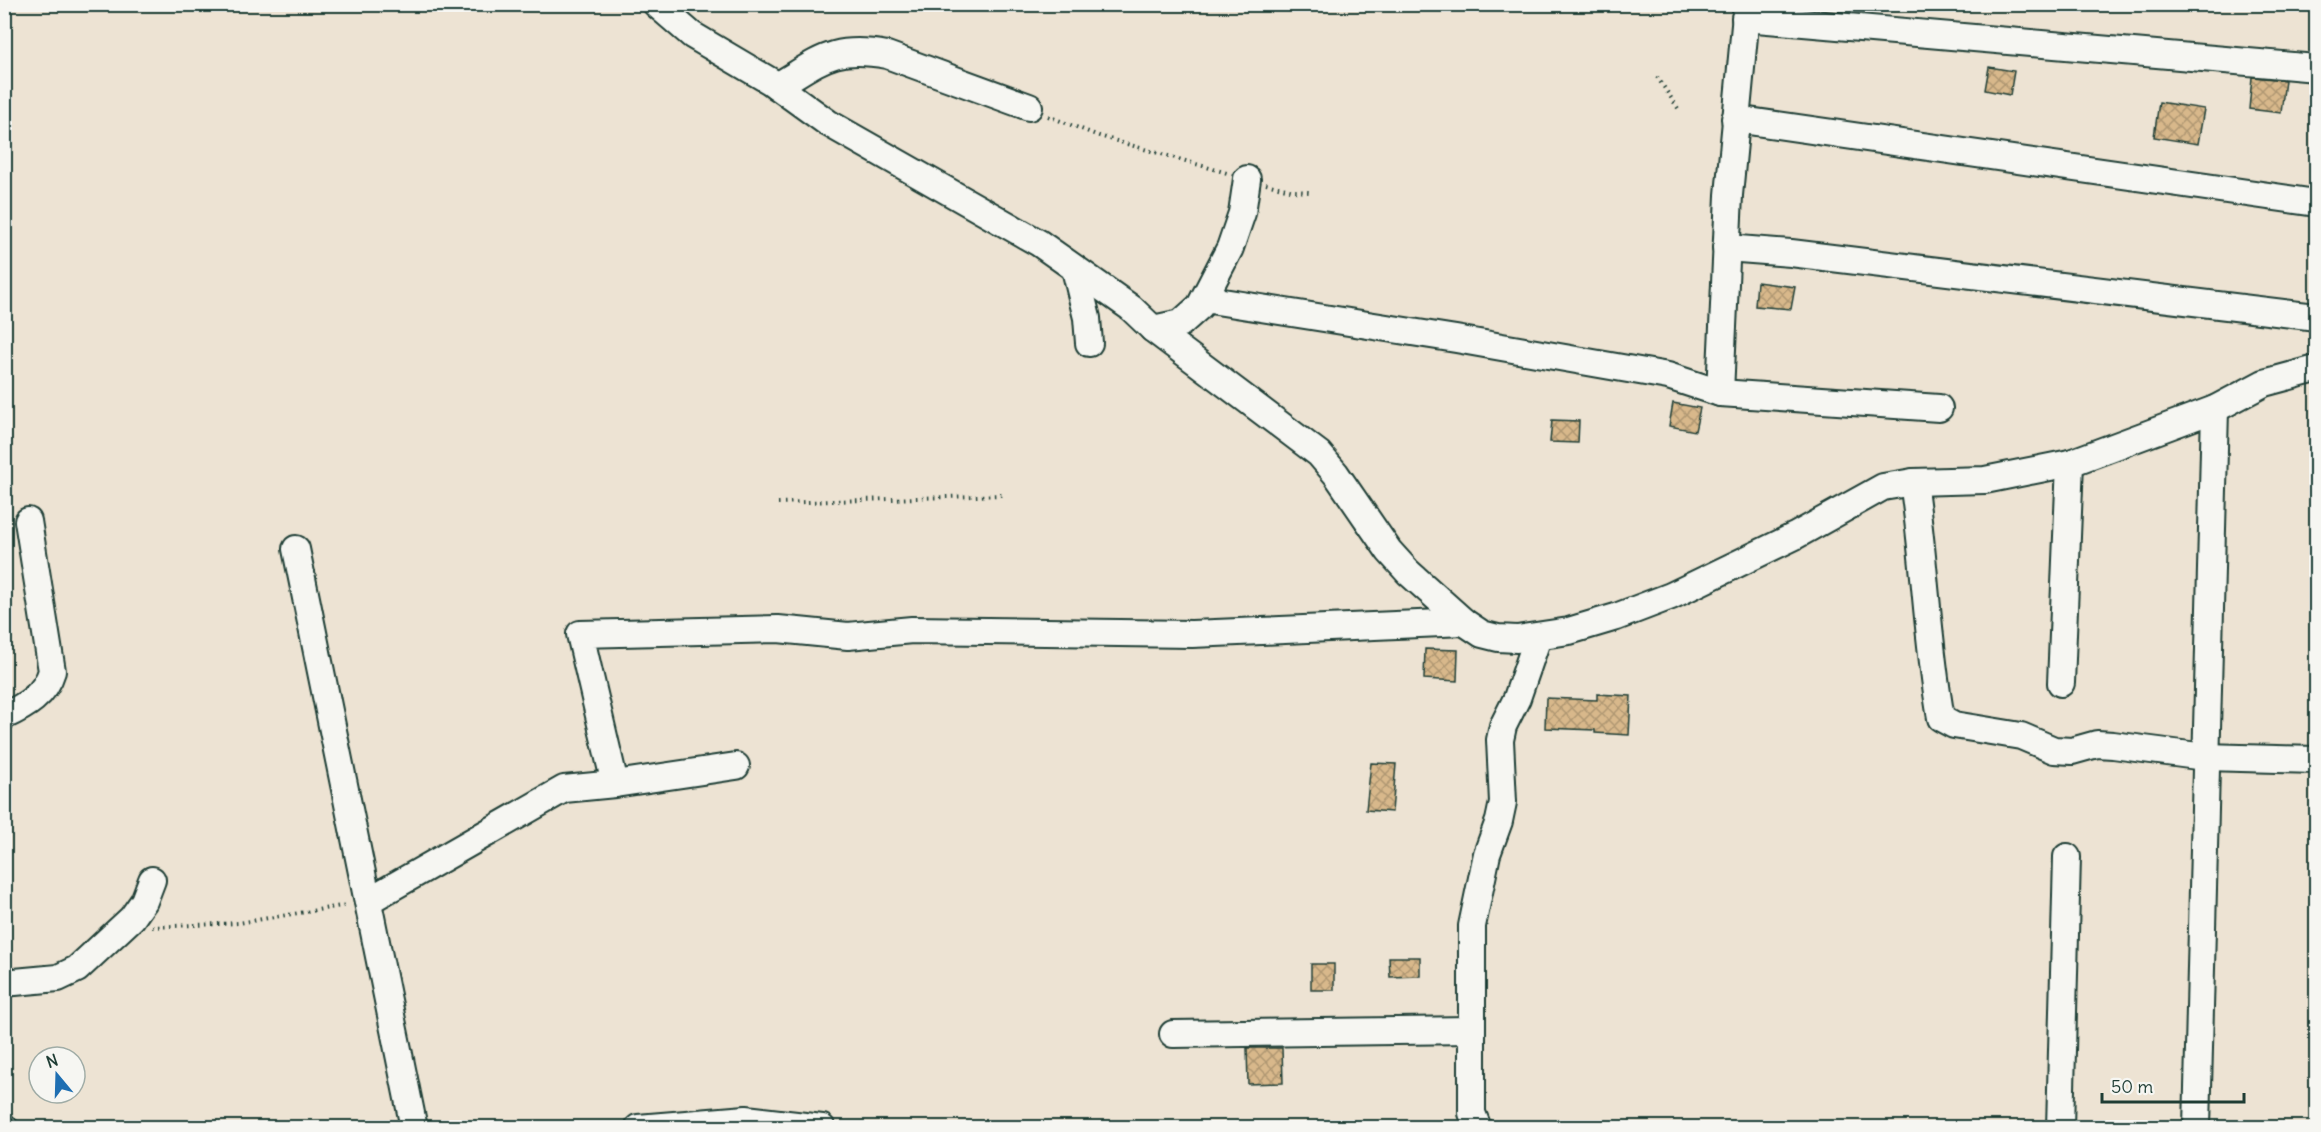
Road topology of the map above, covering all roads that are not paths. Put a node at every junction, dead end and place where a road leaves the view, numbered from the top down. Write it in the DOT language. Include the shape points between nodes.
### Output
graph roads {
  1 [pos="656,4"];
  2 [pos="1746,11"];
  3 [pos="2316,68"];
  4 [pos="777,86"];
  5 [pos="1029,107"];
  6 [pos="1736,119"];
  7 [pos="1247,179"];
  8 [pos="2316,203"];
  9 [pos="1726,248"];
  10 [pos="1076,269"];
  11 [pos="1204,299"];
  12 [pos="2316,317"];
  13 [pos="1153,329"];
  14 [pos="1089,343"];
  15 [pos="2316,369"];
  16 [pos="1720,393"];
  17 [pos="1939,408"];
  18 [pos="2215,409"];
  19 [pos="2070,463"];
  20 [pos="1913,482"];
  21 [pos="28,521"];
  22 [pos="296,549"];
  23 [pos="1464,621"];
  24 [pos="1538,638"];
  25 [pos="2061,683"];
  26 [pos="4,716"];
  27 [pos="2205,757"];
  28 [pos="2316,760"];
  29 [pos="736,766"];
  30 [pos="615,784"];
  31 [pos="2067,857"];
  32 [pos="152,880"];
  33 [pos="368,901"];
  34 [pos="4,983"];
  35 [pos="1472,1030"];
  36 [pos="1173,1034"];
  37 [pos="414,1128"];
  38 [pos="638,1128"];
  39 [pos="822,1128"];
  40 [pos="1478,1128"];
  41 [pos="2060,1128"];
  42 [pos="2197,1128"];
  1 -- 4 [label="street" via="692,35"];
  2 -- 3 [label="street"];
  2 -- 6 [label="street"];
  4 -- 5 [label="street" via="826,56 863,51 887,55"];
  4 -- 10 [label="street" via="828,123 1023,232"];
  6 -- 8 [label="street"];
  6 -- 9 [label="street"];
  7 -- 11 [label="street" via="1242,213 1230,248"];
  9 -- 12 [label="street"];
  9 -- 16 [label="street"];
  10 -- 13 [label="street" via="1131,308"];
  10 -- 14 [label="street"];
  11 -- 13 [label="street" via="1181,323"];
  11 -- 16 [label="street" via="1668,376"];
  13 -- 23 [label="street" via="1319,454 1389,551"];
  15 -- 18 [label="street" via="2264,383"];
  16 -- 17 [label="street"];
  18 -- 19 [label="street"];
  18 -- 27 [label="street"];
  19 -- 20 [label="street" via="1985,480"];
  19 -- 25 [label="street"];
  20 -- 24 [label="street" via="1883,487 1795,536 1671,596 1616,617"];
  20 -- 27 [label="street" via="1941,718 1954,725 2021,736 2054,750 2072,751 2097,744"];
  21 -- 26 [label="street" via="52,672 42,693"];
  22 -- 33 [label="street"];
  23 -- 24 [label="street" via="1482,634 1498,638"];
  23 -- 30 [label="street" via="1192,634 912,630 848,636 778,629 580,634"];
  24 -- 35 [label="street" via="1500,740 1503,802 1472,926"];
  27 -- 28 [label="street"];
  27 -- 42 [label="street"];
  29 -- 30 [label="street"];
  30 -- 33 [label="street" via="564,789"];
  31 -- 41 [label="street"];
  32 -- 34 [label="street" via="144,901 77,969 58,978"];
  33 -- 37 [label="street"];
  35 -- 36 [label="street"];
  35 -- 40 [label="street" via="1472,1113"];
  38 -- 39 [label="street" via="746,1119"];
}
